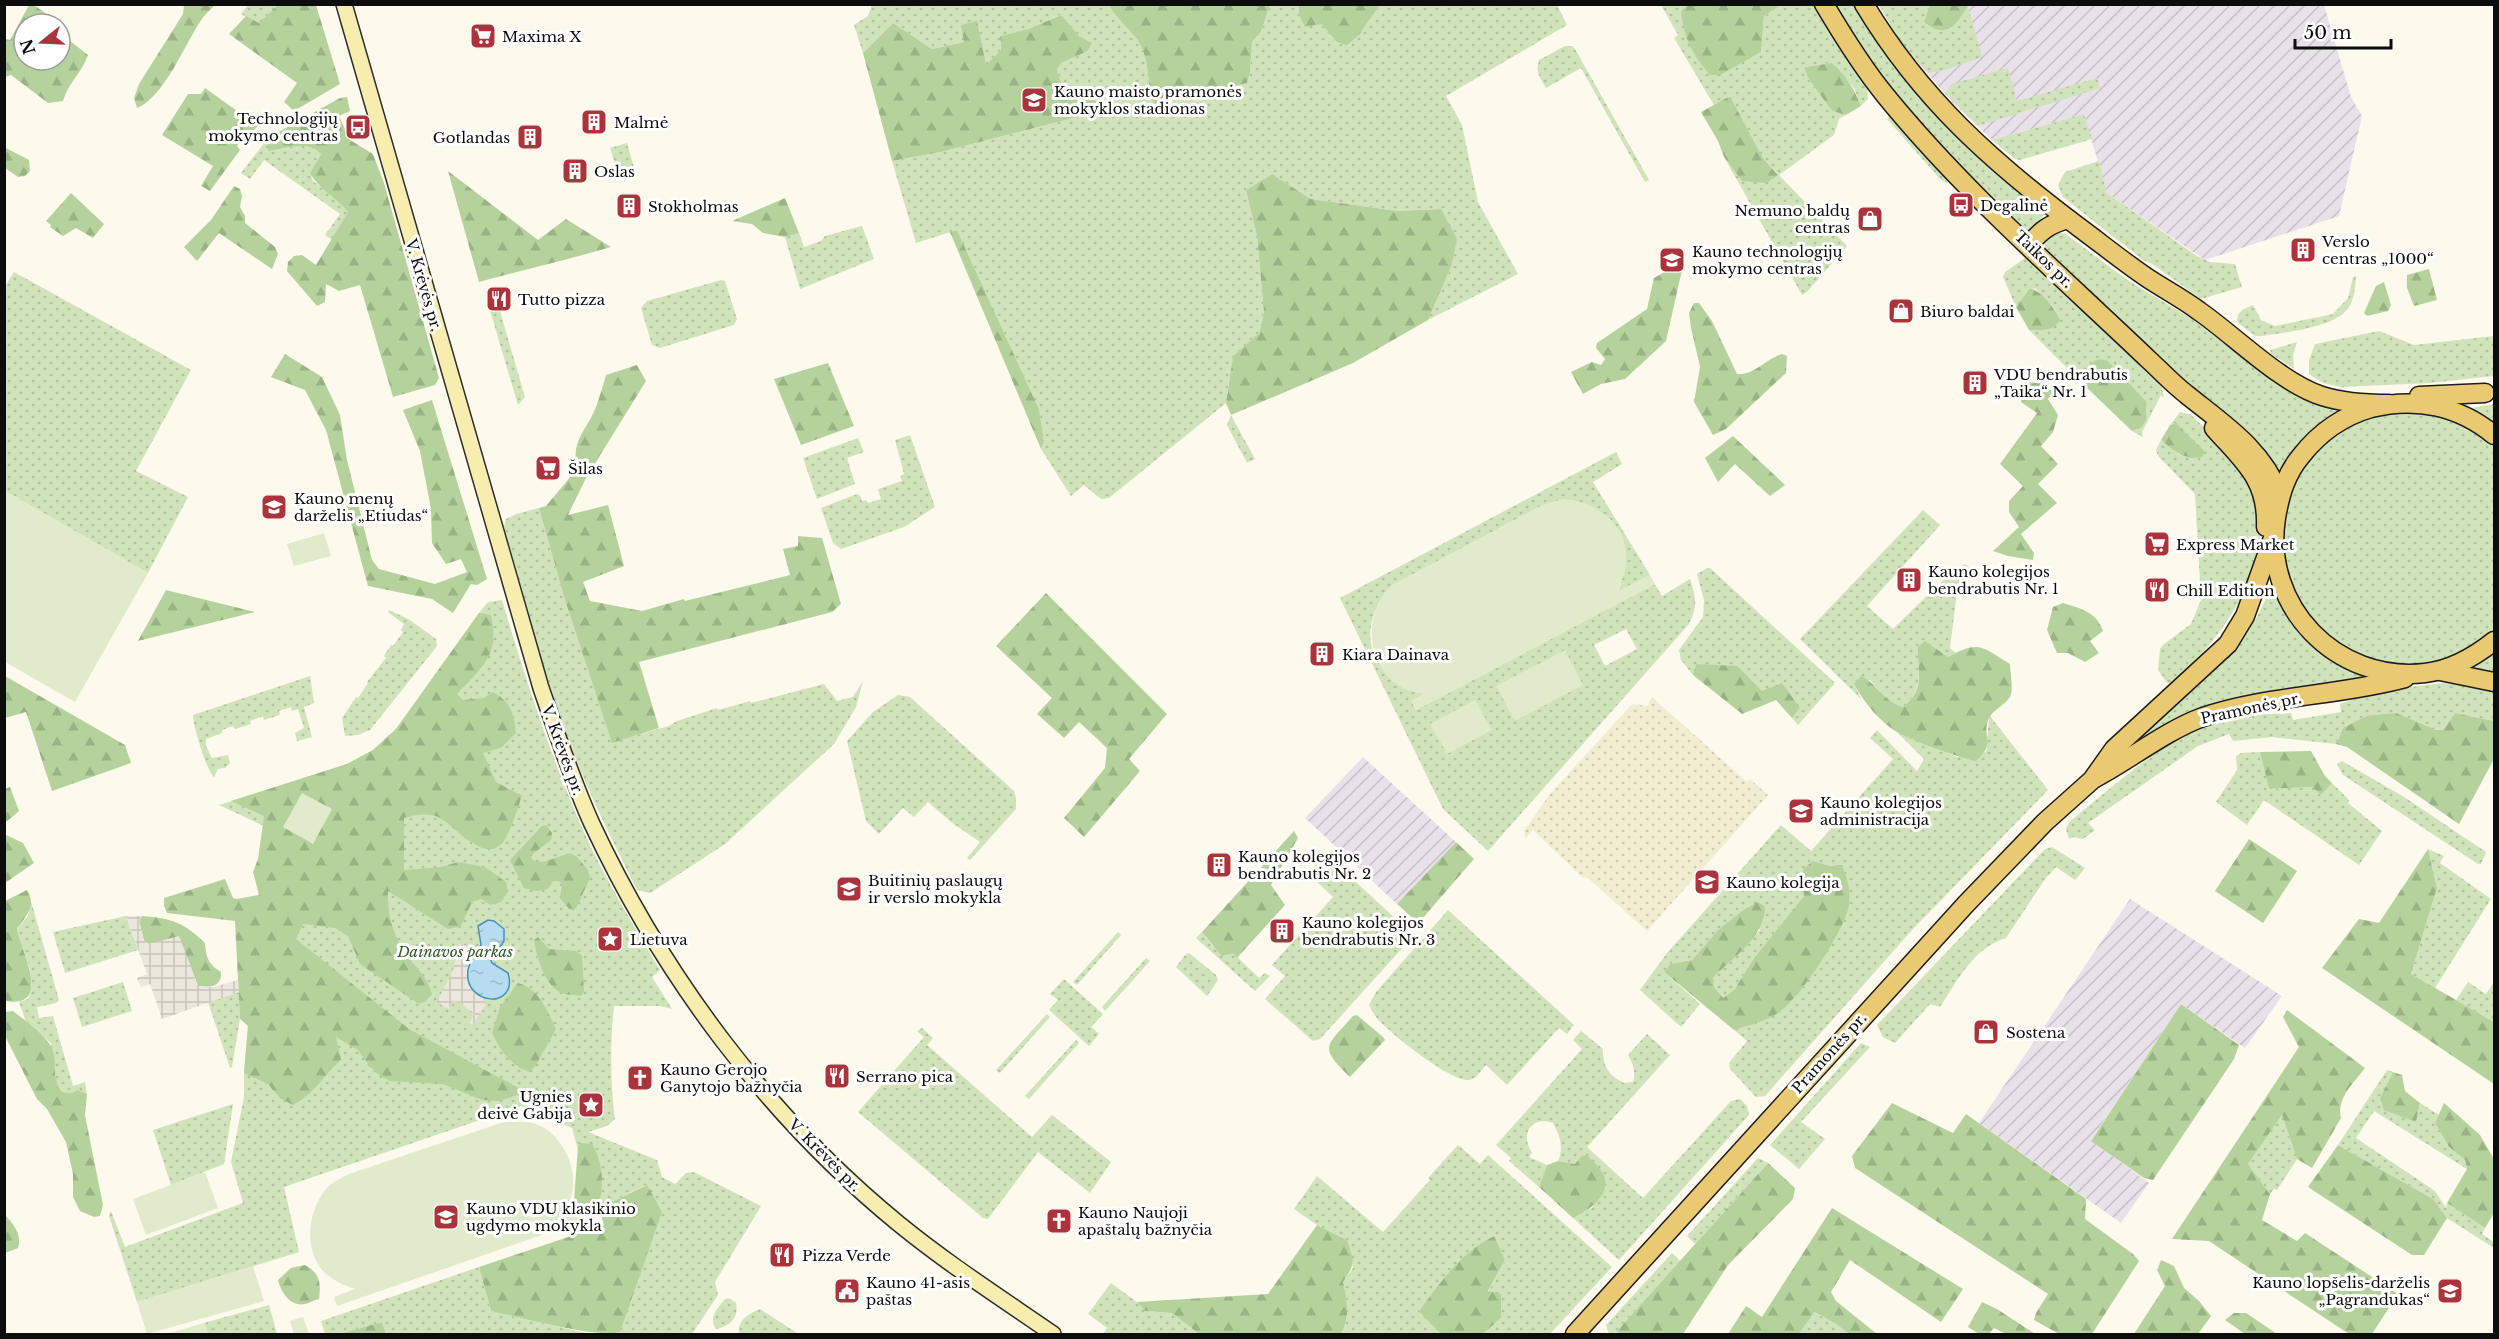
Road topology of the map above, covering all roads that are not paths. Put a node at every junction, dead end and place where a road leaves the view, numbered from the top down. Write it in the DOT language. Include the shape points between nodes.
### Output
graph roads {
  1 [pos="344,4"];
  2 [pos="1824,4"];
  3 [pos="1864,4"];
  4 [pos="2068,219"];
  5 [pos="2029,245"];
  6 [pos="2184,392"];
  7 [pos="2490,392"];
  8 [pos="2334,399"];
  9 [pos="2411,403"];
  10 [pos="2389,404"];
  11 [pos="2494,435"];
  12 [pos="2280,496"];
  13 [pos="2273,538"];
  14 [pos="2260,573"];
  15 [pos="2494,641"];
  16 [pos="2431,672"];
  17 [pos="2494,682"];
  18 [pos="2092,780"];
  19 [pos="1053,1335"];
  20 [pos="1575,1335"];
  1 -- 19 [label="main road, V. Krėvės pr." via="541,688 571,774 613,868 691,997 756,1082 801,1132 897,1223"];
  2 -- 5 [label="main road, Taikos pr." via="1885,96"];
  3 -- 4 [label="main road" via="1910,72 1947,115 1984,152"];
  4 -- 5 [label="main road" via="2041,230"];
  4 -- 8 [label="main road" via="2301,387"];
  5 -- 6 [label="main road, Taikos pr."];
  6 -- 12 [label="main road, Taikos pr." via="2255,452"];
  6 -- 14 [label="main road" via="2260,483 2267,510"];
  7 -- 8 [label="main road"];
  7 -- 9 [label="main road"];
  8 -- 10 [label="main road"];
  9 -- 10 [label="main road"];
  9 -- 11 [label="main road" via="2460,413"];
  10 -- 12 [label="main road" via="2363,411 2328,429 2295,463"];
  12 -- 13 [label="main road"];
  13 -- 14 [label="main road, Pramonės pr."];
  13 -- 16 [label="main road" via="2284,592 2315,636 2361,665 2388,672"];
  14 -- 18 [label="main road, Pramonės pr." via="2245,616 2228,644 2114,749"];
  15 -- 16 [label="main road, Pramonės pr." via="2459,663"];
  16 -- 17 [label="main road"];
  16 -- 18 [label="main road, Pramonės pr." via="2204,717 2185,724"];
  18 -- 20 [label="main road, Pramonės pr." via="2045,822 1966,904"];
}
